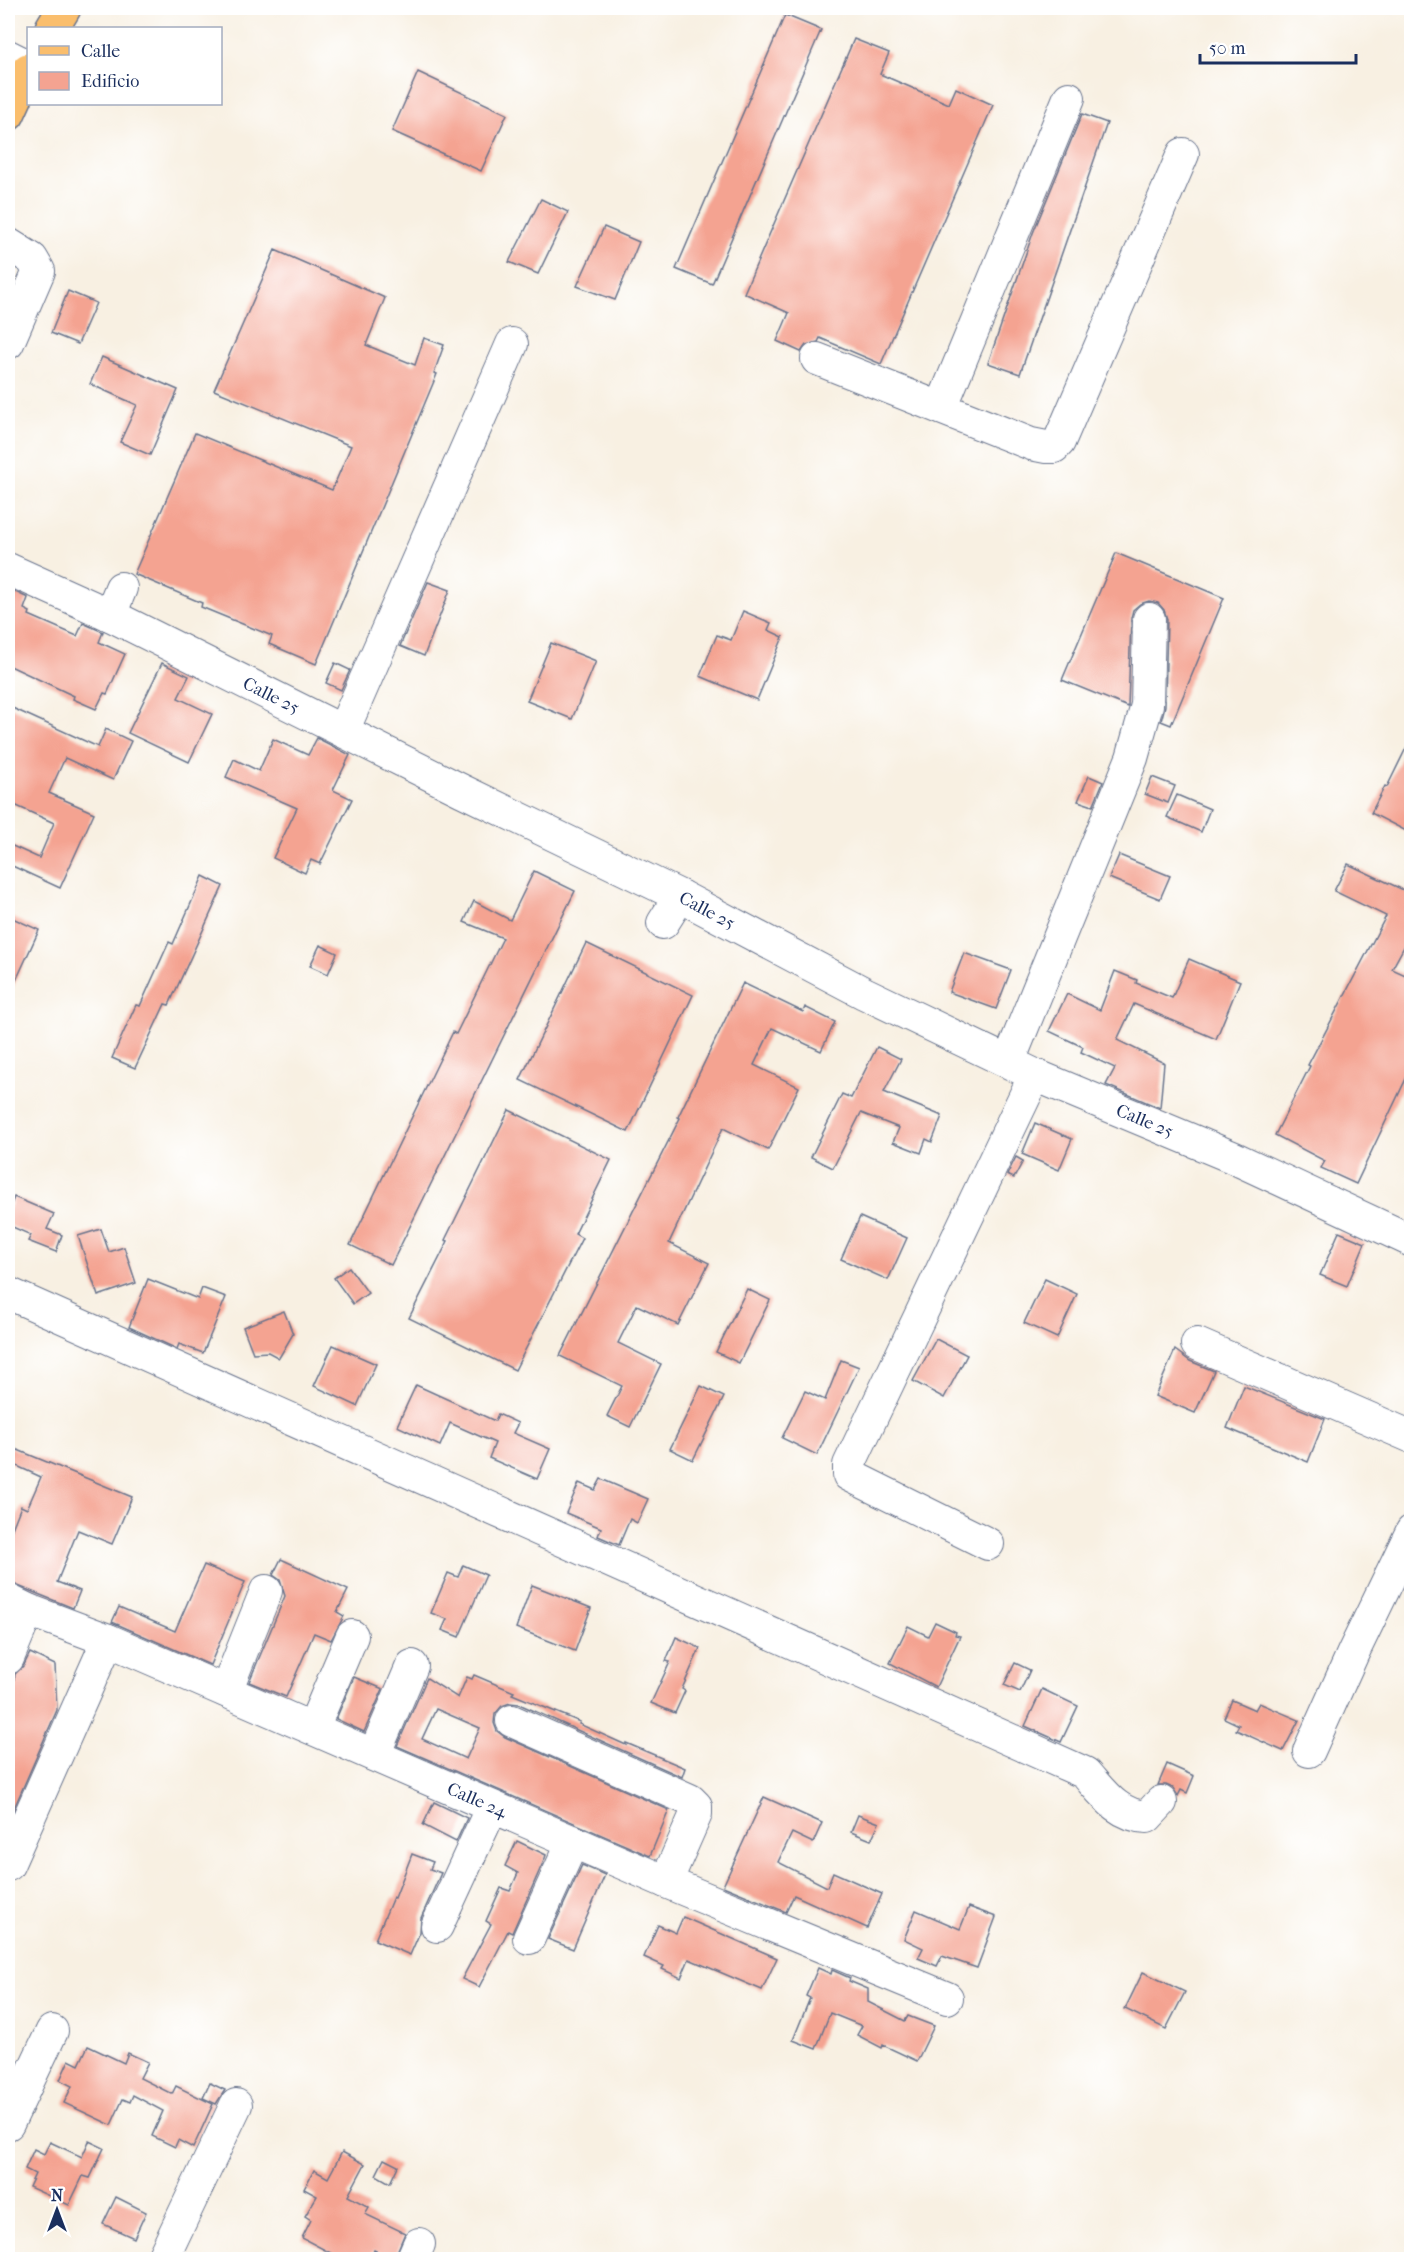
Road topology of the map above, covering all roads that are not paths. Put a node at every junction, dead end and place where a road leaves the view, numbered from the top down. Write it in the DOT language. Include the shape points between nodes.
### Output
graph roads {
  1 [pos="64,8"];
  2 [pos="53,27"];
  3 [pos="8,56"];
  4 [pos="27,67"];
  5 [pos="27,70"];
  6 [pos="1069,98"];
  7 [pos="8,114"];
  8 [pos="1183,154"];
  9 [pos="8,244"];
  10 [pos="8,343"];
  11 [pos="512,344"];
  12 [pos="817,359"];
  13 [pos="941,408"];
  14 [pos="8,569"];
  15 [pos="1149,619"];
  16 [pos="343,731"];
  17 [pos="680,896"];
  18 [pos="663,923"];
  19 [pos="1022,1068"];
  20 [pos="1412,1241"];
  21 [pos="8,1293"];
  22 [pos="1197,1344"];
  23 [pos="1412,1437"];
  24 [pos="1412,1531"];
  25 [pos="987,1544"];
  26 [pos="266,1591"];
  27 [pos="18,1605"];
  28 [pos="352,1636"];
  29 [pos="108,1640"];
  30 [pos="8,1658"];
  31 [pos="412,1666"];
  32 [pos="226,1691"];
  33 [pos="512,1721"];
  34 [pos="313,1728"];
  35 [pos="1309,1751"];
  36 [pos="374,1755"];
  37 [pos="1161,1802"];
  38 [pos="492,1807"];
  39 [pos="573,1842"];
  40 [pos="8,1865"];
  41 [pos="666,1882"];
  42 [pos="436,1926"];
  43 [pos="529,1938"];
  44 [pos="947,1998"];
  45 [pos="52,2031"];
  46 [pos="236,2105"];
  47 [pos="8,2124"];
  48 [pos="162,2259"];
  1 -- 2 [label="main road"];
  3 -- 4 [label="street"];
  5 -- 7 [label="main road"];
  6 -- 13 [label="street"];
  8 -- 13 [label="street" via="1059,442 1054,447 1031,444"];
  9 -- 10 [label="street" via="32,259 39,271"];
  11 -- 16 [label="street"];
  12 -- 13 [label="street"];
  14 -- 16 [label="street, Calle 25" via="116,602"];
  15 -- 19 [label="street" via="1147,705 1132,758"];
  16 -- 17 [label="street, Calle 25" via="456,802"];
  17 -- 18 [label="street"];
  17 -- 19 [label="street, Calle 25" via="864,993"];
  19 -- 20 [label="street, Calle 25" via="1235,1150"];
  19 -- 25 [label="street" via="849,1465 849,1476"];
  21 -- 37 [label="street" via="1085,1773 1116,1807 1135,1817 1147,1817"];
  22 -- 23 [label="street"];
  24 -- 35 [label="street" via="1352,1633"];
  26 -- 32 [label="street"];
  27 -- 29 [label="street, Calle 24"];
  27 -- 30 [label="street"];
  28 -- 34 [label="street"];
  29 -- 32 [label="street, Calle 24"];
  29 -- 40 [label="street"];
  31 -- 36 [label="street"];
  32 -- 34 [label="street, Calle 24"];
  33 -- 41 [label="street" via="696,1806"];
  34 -- 36 [label="street, Calle 24"];
  36 -- 38 [label="street, Calle 24"];
  38 -- 39 [label="street, Calle 24"];
  38 -- 42 [label="street"];
  39 -- 41 [label="street, Calle 24"];
  39 -- 43 [label="street"];
  41 -- 44 [label="street, Calle 24"];
  45 -- 47 [label="street"];
  46 -- 48 [label="street"];
}
